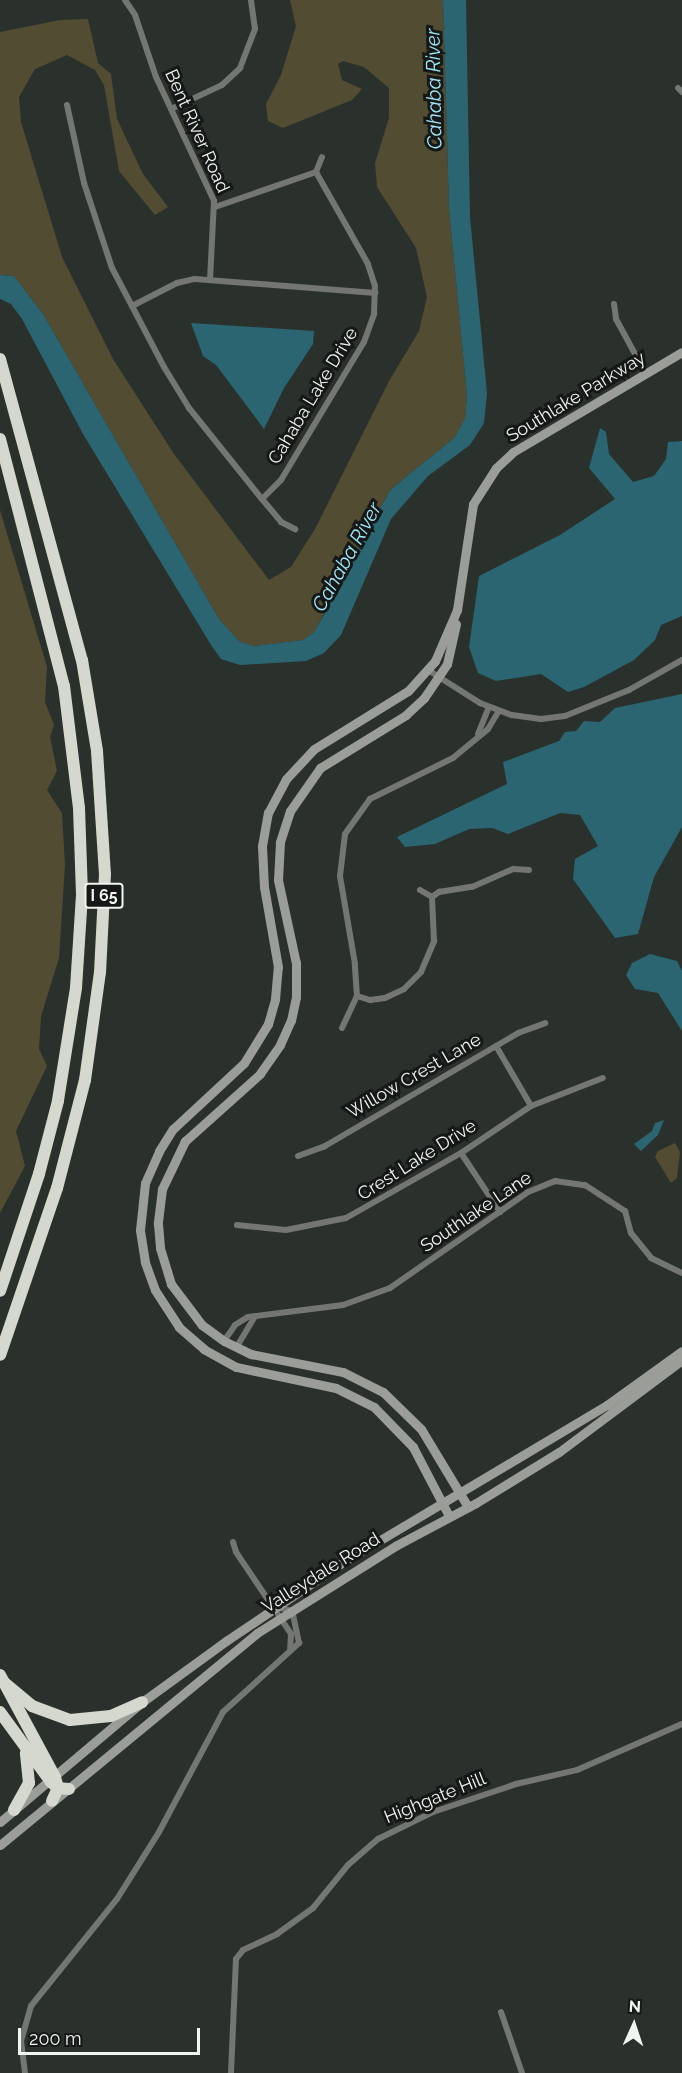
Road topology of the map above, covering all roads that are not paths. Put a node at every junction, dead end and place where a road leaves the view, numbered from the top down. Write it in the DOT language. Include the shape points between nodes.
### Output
graph roads {
  1 [pos="125,0"];
  2 [pos="251,0"];
  3 [pos="67,105"];
  4 [pos="171,109"];
  5 [pos="322,157"];
  6 [pos="316,172"];
  7 [pos="215,207"];
  8 [pos="210,279"];
  9 [pos="375,293"];
  10 [pos="614,304"];
  11 [pos="132,306"];
  12 [pos="682,352"];
  13 [pos="0,359"];
  14 [pos="646,375"];
  15 [pos="0,439"];
  16 [pos="262,498"];
  17 [pos="295,529"];
  18 [pos="456,613"];
  19 [pos="682,660"];
  20 [pos="428,670"];
  21 [pos="439,676"];
  22 [pos="489,707"];
  23 [pos="499,711"];
  24 [pos="478,735"];
  25 [pos="529,870"];
  26 [pos="420,890"];
  27 [pos="432,897"];
  28 [pos="357,996"];
  29 [pos="545,1023"];
  30 [pos="342,1028"];
  31 [pos="496,1046"];
  32 [pos="603,1078"];
  33 [pos="531,1106"];
  34 [pos="461,1153"];
  35 [pos="298,1156"];
  36 [pos="500,1212"];
  37 [pos="237,1225"];
  38 [pos="682,1273"];
  39 [pos="0,1291"];
  40 [pos="256,1316"];
  41 [pos="230,1344"];
  42 [pos="682,1351"];
  43 [pos="0,1355"];
  44 [pos="221,1360"];
  45 [pos="682,1360"];
  46 [pos="460,1494"];
  47 [pos="444,1503"];
  48 [pos="468,1507"];
  49 [pos="449,1516"];
  50 [pos="233,1542"];
  51 [pos="276,1607"];
  52 [pos="292,1611"];
  53 [pos="280,1618"];
  54 [pos="290,1651"];
  55 [pos="3,1680"];
  56 [pos="142,1702"];
  57 [pos="0,1712"];
  58 [pos="682,1724"];
  59 [pos="24,1746"];
  60 [pos="58,1784"];
  61 [pos="52,1802"];
  62 [pos="14,1810"];
  63 [pos="0,1822"];
  64 [pos="0,1845"];
  65 [pos="501,2012"];
  66 [pos="25,2073"];
  67 [pos="231,2073"];
  68 [pos="522,2073"];
  1 -- 4 [label="street, Bent River Road" via="135,15 145,50"];
  2 -- 4 [label="street" via="255,29 240,68 226,82"];
  3 -- 11 [label="street" via="88,197 112,268"];
  4 -- 7 [label="street, Bent River Road"];
  5 -- 6 [label="street"];
  6 -- 7 [label="street"];
  6 -- 9 [label="street, Cahaba Lake Drive" via="368,264"];
  7 -- 8 [label="street, Bent River Road"];
  8 -- 9 [label="street"];
  8 -- 11 [label="street" via="183,281"];
  9 -- 16 [label="street, Cahaba Lake Drive" via="374,314 364,342 281,480"];
  10 -- 14 [label="street" via="621,330"];
  11 -- 16 [label="street" via="180,395"];
  12 -- 14 [label="street, Southlake Parkway"];
  13 -- 43 [label="highway, I 65" via="69,603 90,700 103,811 104,898 96,1007 80,1101 57,1188"];
  14 -- 18 [label="street, Southlake Parkway" via="530,442 496,468 480,490 471,513"];
  15 -- 39 [label="highway, I 65" via="64,686 79,808 82,895 76,988 58,1101 39,1174"];
  16 -- 17 [label="street" via="281,522"];
  18 -- 20 [label="street, Southlake Parkway" via="443,647"];
  18 -- 21 [label="street, Southlake Parkway" via="454,641"];
  19 -- 23 [label="street" via="628,690 565,716 541,719"];
  20 -- 21 [label="street"];
  20 -- 44 [label="street, Southlake Parkway" via="408,691 314,749 291,771 275,797 264,828 261,855 278,967 271,1014 260,1041 244,1063 173,1128 146,1183 140,1230 151,1281 180,1327"];
  21 -- 22 [label="street"];
  21 -- 41 [label="street, Southlake Parkway" via="412,710 335,757 314,774 295,801 282,831 278,863 279,890 296,963 296,997 288,1029 260,1074 185,1141 162,1189 158,1237 167,1274 192,1314"];
  22 -- 23 [label="street"];
  22 -- 24 [label="street"];
  23 -- 24 [label="street" via="488,729"];
  24 -- 28 [label="street" via="448,762 378,793 356,814 345,834 340,876 356,964"];
  25 -- 27 [label="street" via="513,869 472,887 439,892"];
  26 -- 27 [label="street"];
  27 -- 28 [label="street" via="434,941 421,972 409,986 385,998 370,1000"];
  28 -- 30 [label="street"];
  29 -- 31 [label="street, Willow Crest Lane" via="529,1027"];
  31 -- 33 [label="street"];
  31 -- 35 [label="street, Willow Crest Lane" via="325,1146"];
  32 -- 33 [label="street, Crest Lake Drive"];
  33 -- 34 [label="street, Crest Lake Drive"];
  34 -- 36 [label="street"];
  34 -- 37 [label="street, Crest Lake Drive" via="366,1210 334,1223 286,1230"];
  36 -- 38 [label="street, Southlake Lane" via="541,1185 564,1181 585,1185 625,1210 631,1233 651,1258"];
  36 -- 40 [label="street, Southlake Lane" via="408,1278 375,1295 329,1307"];
  40 -- 41 [label="street"];
  40 -- 41 [label="street, Southlake Lane" via="235,1325"];
  41 -- 44 [label="street"];
  41 -- 46 [label="street, Southlake Parkway" via="266,1358 344,1372 383,1392 417,1424"];
  42 -- 46 [label="street, Valleydale Road" via="607,1405"];
  44 -- 47 [label="street, Southlake Parkway" via="260,1374 336,1388 374,1407 408,1439"];
  45 -- 48 [label="street, Valleydale Road" via="577,1440"];
  46 -- 47 [label="street, Valleydale Road"];
  46 -- 48 [label="street, Southlake Parkway"];
  47 -- 49 [label="street, Southlake Parkway"];
  47 -- 51 [label="street, Valleydale Road"];
  48 -- 49 [label="street, Valleydale Road"];
  49 -- 52 [label="street, Valleydale Road"];
  50 -- 51 [label="street" via="236,1552"];
  51 -- 52 [label="street"];
  51 -- 53 [label="street"];
  51 -- 56 [label="street, Valleydale Road"];
  52 -- 53 [label="street, Valleydale Road"];
  52 -- 54 [label="street" via="301,1639"];
  53 -- 54 [label="street" via="291,1634"];
  53 -- 60 [label="street, Valleydale Road"];
  54 -- 66 [label="street" via="223,1712 159,1832 117,1899 31,2006 21,2041"];
  55 -- 56 [label="highway" via="32,1706 70,1720 111,1716"];
  55 -- 60 [label="highway"];
  56 -- 60 [label="street, Valleydale Road"];
  57 -- 59 [label="highway"];
  58 -- 67 [label="street, Highgate Hill" via="577,1770 495,1790 387,1832 357,1856 305,1915 240,1953 235,1963"];
  59 -- 60 [label="highway"];
  59 -- 62 [label="highway" via="30,1762 29,1783"];
  60 -- 61 [label="highway"];
  60 -- 62 [label="street, Valleydale Road"];
  61 -- 64 [label="street"];
  62 -- 63 [label="street, Valleydale Road"];
  65 -- 68 [label="street"];
}
